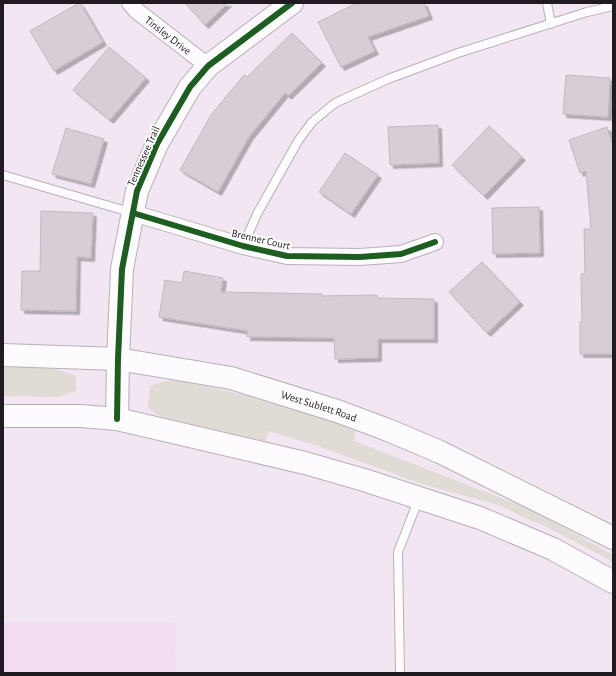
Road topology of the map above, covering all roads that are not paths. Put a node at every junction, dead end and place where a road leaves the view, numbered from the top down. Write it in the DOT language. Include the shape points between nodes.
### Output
graph roads {
  1 [pos="130,3"];
  2 [pos="292,3"];
  3 [pos="547,3"];
  4 [pos="613,6"];
  5 [pos="551,24"];
  6 [pos="208,66"];
  7 [pos="3,176"];
  8 [pos="133,213"];
  9 [pos="435,242"];
  10 [pos="243,246"];
  11 [pos="3,355"];
  12 [pos="118,359"];
  13 [pos="3,416"];
  14 [pos="117,419"];
  15 [pos="419,498"];
  16 [pos="613,538"];
  17 [pos="613,582"];
  18 [pos="400,673"];
  1 -- 6 [label="street, Tinsley Drive"];
  2 -- 6 [label="main road, Tennessee Trail"];
  3 -- 5 [label="lane"];
  4 -- 5 [label="lane"];
  5 -- 10 [label="lane" via="458,53 388,79 336,103 312,122 298,141"];
  6 -- 8 [label="main road, Tennessee Trail" via="190,86 157,144 137,191"];
  7 -- 8 [label="lane"];
  8 -- 10 [label="street, Brenner Court"];
  8 -- 12 [label="main road, Tennessee Trail" via="122,269"];
  9 -- 10 [label="street, Brenner Court" via="401,254 360,257 287,256"];
  11 -- 12 [label="main road, West Sublett Road"];
  12 -- 14 [label="main road, Tennessee Trail"];
  12 -- 16 [label="main road, West Sublett Road" via="231,378 337,411 440,452"];
  13 -- 14 [label="main road" via="81,416"];
  14 -- 15 [label="main road" via="305,463"];
  15 -- 17 [label="main road" via="480,518 553,548"];
  15 -- 18 [label="lane" via="398,552"];
}
